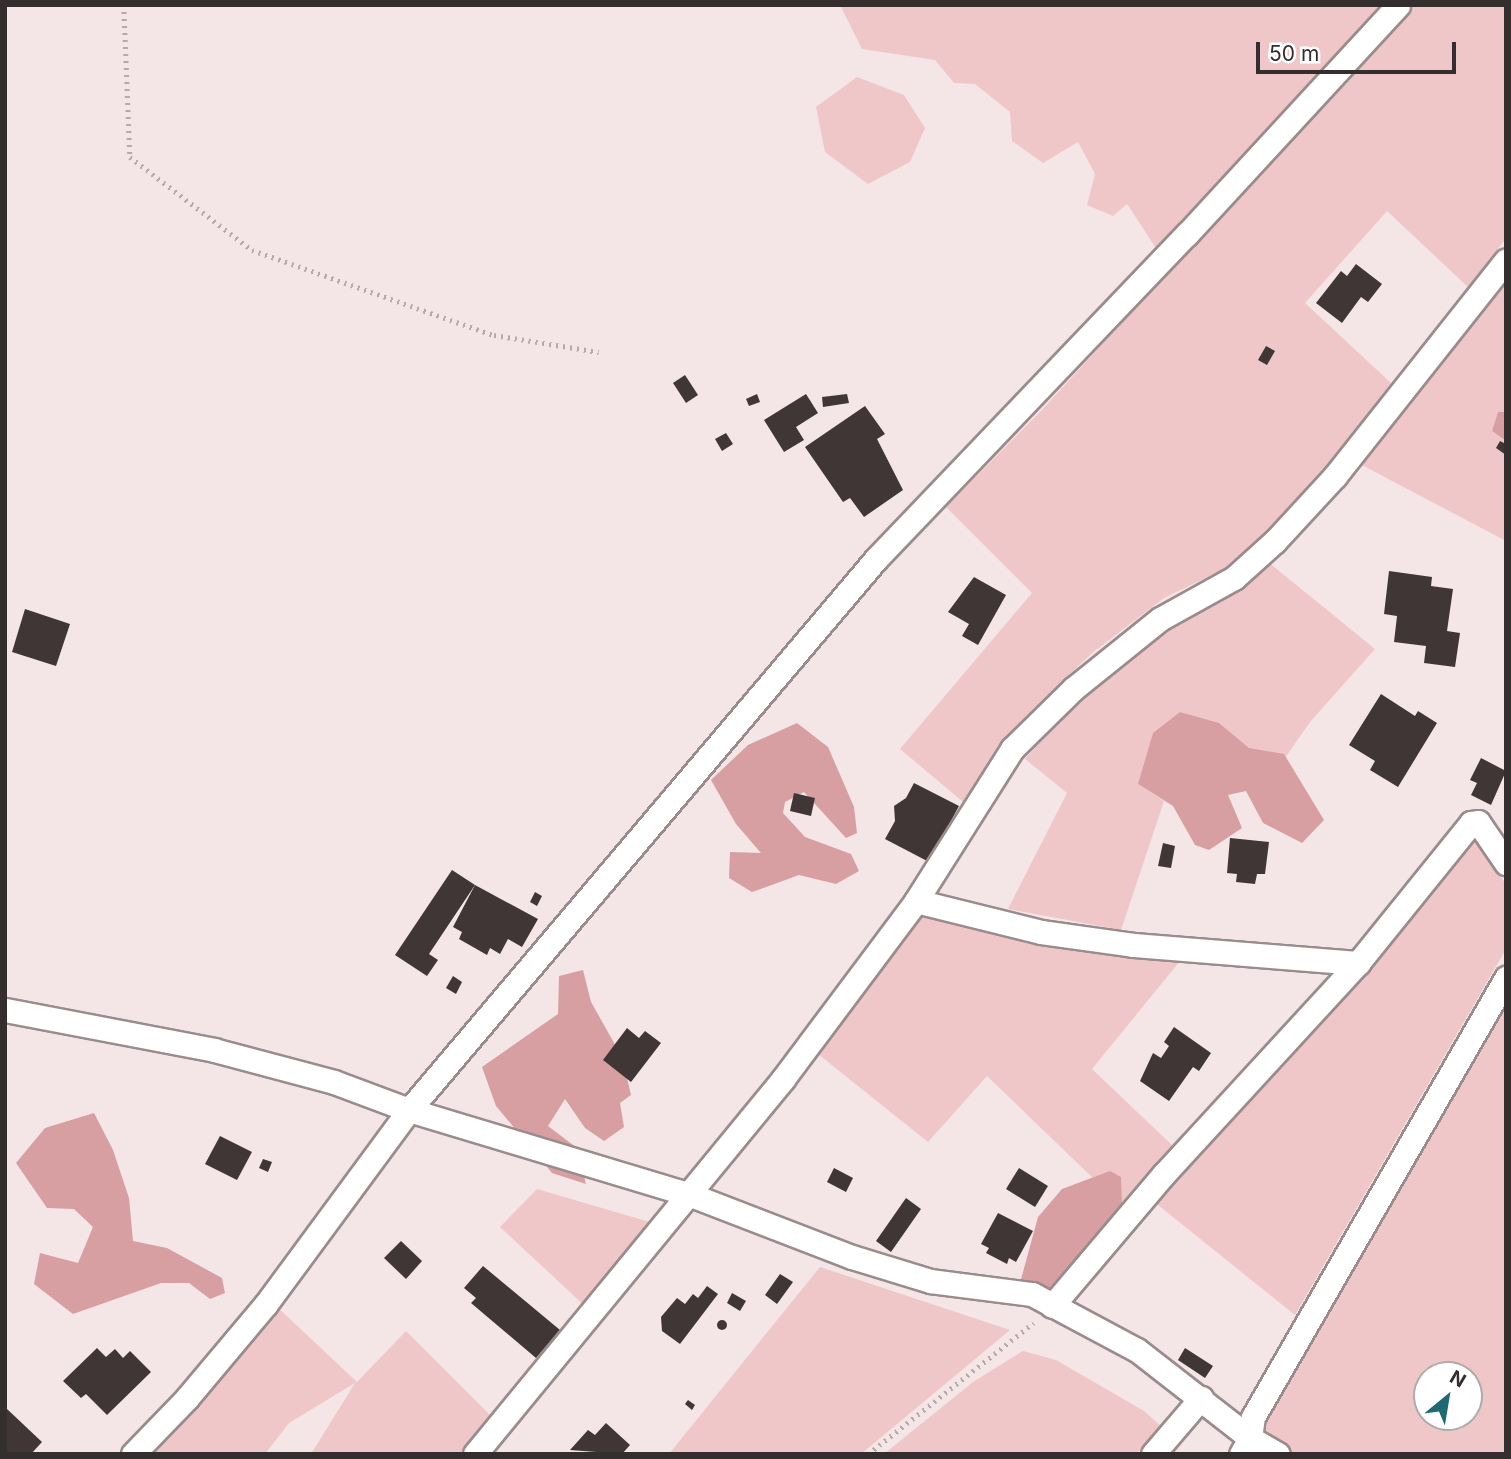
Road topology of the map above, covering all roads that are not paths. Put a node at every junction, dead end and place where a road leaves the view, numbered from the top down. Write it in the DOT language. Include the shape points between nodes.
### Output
graph roads {
  1 [pos="1398,5"];
  2 [pos="1506,261"];
  3 [pos="1506,863"];
  4 [pos="916,901"];
  5 [pos="1358,962"];
  6 [pos="1506,978"];
  7 [pos="5,1010"];
  8 [pos="409,1110"];
  9 [pos="691,1195"];
  10 [pos="1052,1306"];
  11 [pos="1201,1398"];
  12 [pos="1246,1446"];
  13 [pos="133,1454"];
  14 [pos="475,1454"];
  15 [pos="1153,1454"];
  16 [pos="1278,1454"];
  1 -- 8 [label="street" via="876,559"];
  2 -- 4 [label="street" via="1335,476 1275,541 1234,578 1149,628 1073,689 1012,749"];
  3 -- 5 [label="street" via="1478,822 1471,823"];
  4 -- 5 [label="street" via="1041,932 1120,943"];
  4 -- 9 [label="street"];
  5 -- 10 [label="street" via="1164,1174"];
  6 -- 12 [label="street" via="1253,1417"];
  7 -- 8 [label="street" via="214,1050 334,1082"];
  8 -- 9 [label="street"];
  8 -- 13 [label="street" via="266,1304"];
  9 -- 10 [label="street" via="852,1258 930,1281 1032,1294"];
  9 -- 14 [label="street"];
  10 -- 11 [label="street" via="1137,1350"];
  11 -- 12 [label="street"];
  11 -- 15 [label="street"];
  12 -- 16 [label="street"];
}
